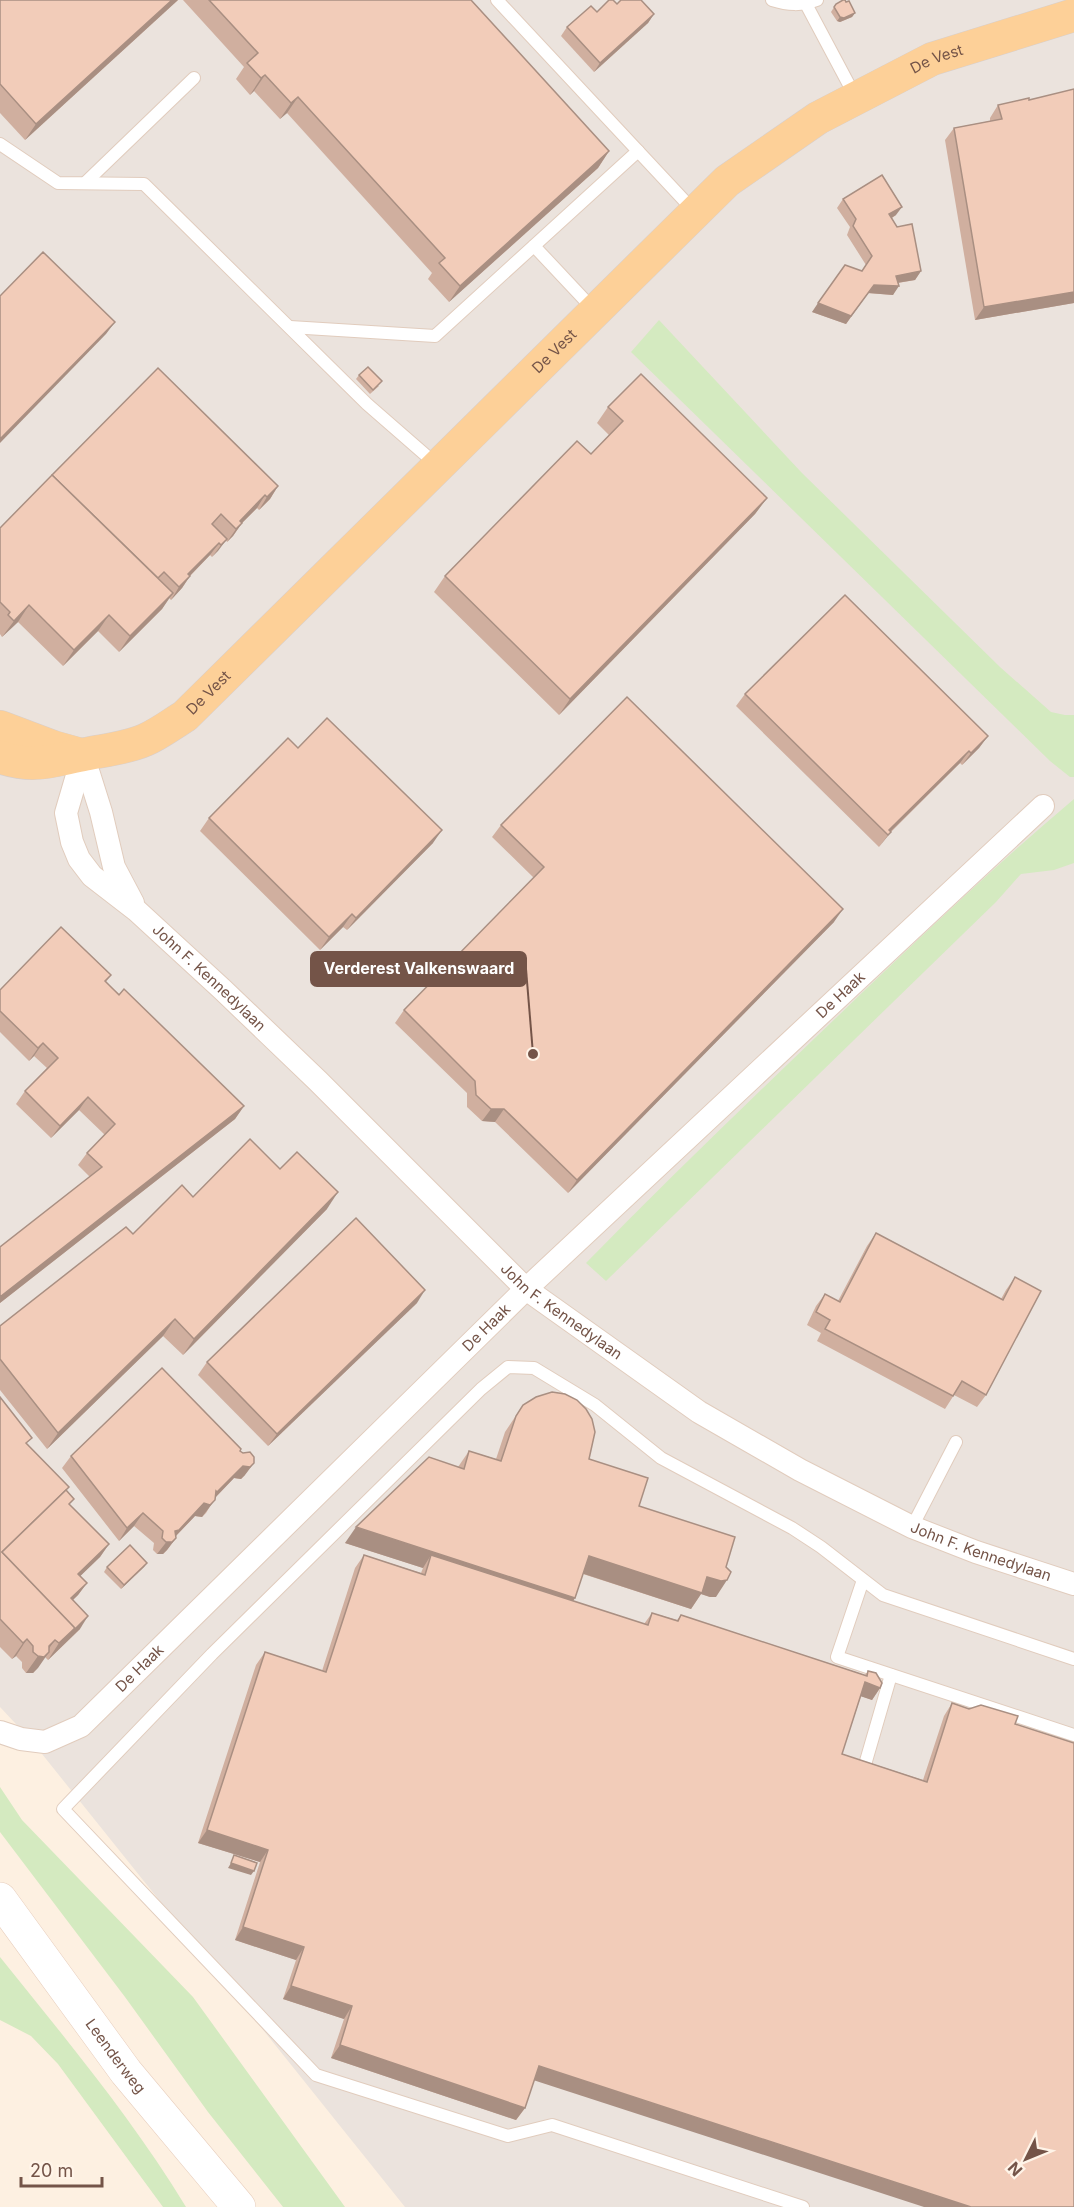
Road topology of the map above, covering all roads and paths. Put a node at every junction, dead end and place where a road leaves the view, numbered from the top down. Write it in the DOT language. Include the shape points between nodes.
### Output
graph roads {
  1 [pos="772,0"];
  2 [pos="503,2"];
  3 [pos="811,2"];
  4 [pos="1074,15"];
  5 [pos="194,78"];
  6 [pos="856,99"];
  7 [pos="0,144"];
  8 [pos="638,151"];
  9 [pos="84,183"];
  10 [pos="695,212"];
  11 [pos="534,246"];
  12 [pos="595,311"];
  13 [pos="290,327"];
  14 [pos="439,466"];
  15 [pos="0,727"];
  16 [pos="83,755"];
  17 [pos="0,757"];
  18 [pos="1043,807"];
  19 [pos="136,910"];
  20 [pos="526,1289"];
  21 [pos="956,1442"];
  22 [pos="912,1527"];
  23 [pos="863,1580"];
  24 [pos="1074,1584"];
  25 [pos="1074,1659"];
  26 [pos="891,1675"];
  27 [pos="0,1732"];
  28 [pos="1074,1736"];
  29 [pos="864,1768"];
  30 [pos="0,1899"];
  31 [pos="239,2207"];
  32 [pos="803,2207"];
  1 -- 3 [label="lane" via="787,5"];
  2 -- 8 [label="lane"];
  3 -- 6 [label="lane"];
  4 -- 6 [label="main road, De Vest" via="932,59"];
  5 -- 9 [label="lane"];
  6 -- 10 [label="main road, De Vest" via="818,118 727,181"];
  7 -- 9 [label="lane" via="58,183"];
  8 -- 10 [label="lane"];
  8 -- 11 [label="lane"];
  9 -- 13 [label="lane" via="144,183"];
  10 -- 12 [label="main road, De Vest"];
  11 -- 12 [label="lane"];
  11 -- 13 [label="lane" via="435,336"];
  12 -- 14 [label="main road, De Vest"];
  13 -- 14 [label="lane" via="367,404"];
  14 -- 16 [label="main road, De Vest" via="185,716 130,746"];
  15 -- 16 [label="main road"];
  16 -- 17 [label="main road" via="33,764"];
  16 -- 19 [label="street, John F. Kennedylaan" via="114,867"];
  16 -- 19 [label="street, John F. Kennedylaan" via="66,813 72,842 92,876"];
  18 -- 20 [label="street, De Haak"];
  19 -- 20 [label="street, John F. Kennedylaan" via="318,1082"];
  20 -- 22 [label="street, John F. Kennedylaan" via="699,1412 800,1470"];
  20 -- 27 [label="street, De Haak" via="81,1726 45,1742"];
  21 -- 22 [label="lane"];
  22 -- 24 [label="street, John F. Kennedylaan"];
  23 -- 25 [label="lane" via="883,1595"];
  23 -- 26 [label="lane" via="837,1658"];
  23 -- 32 [label="lane" via="792,1528 661,1458 595,1405 534,1368 508,1367 212,1654 63,1809 316,2075 508,2136 552,2125"];
  26 -- 28 [label="lane"];
  26 -- 29 [label="lane"];
  30 -- 31 [label="street, Leenderweg" via="126,2072"];
}
